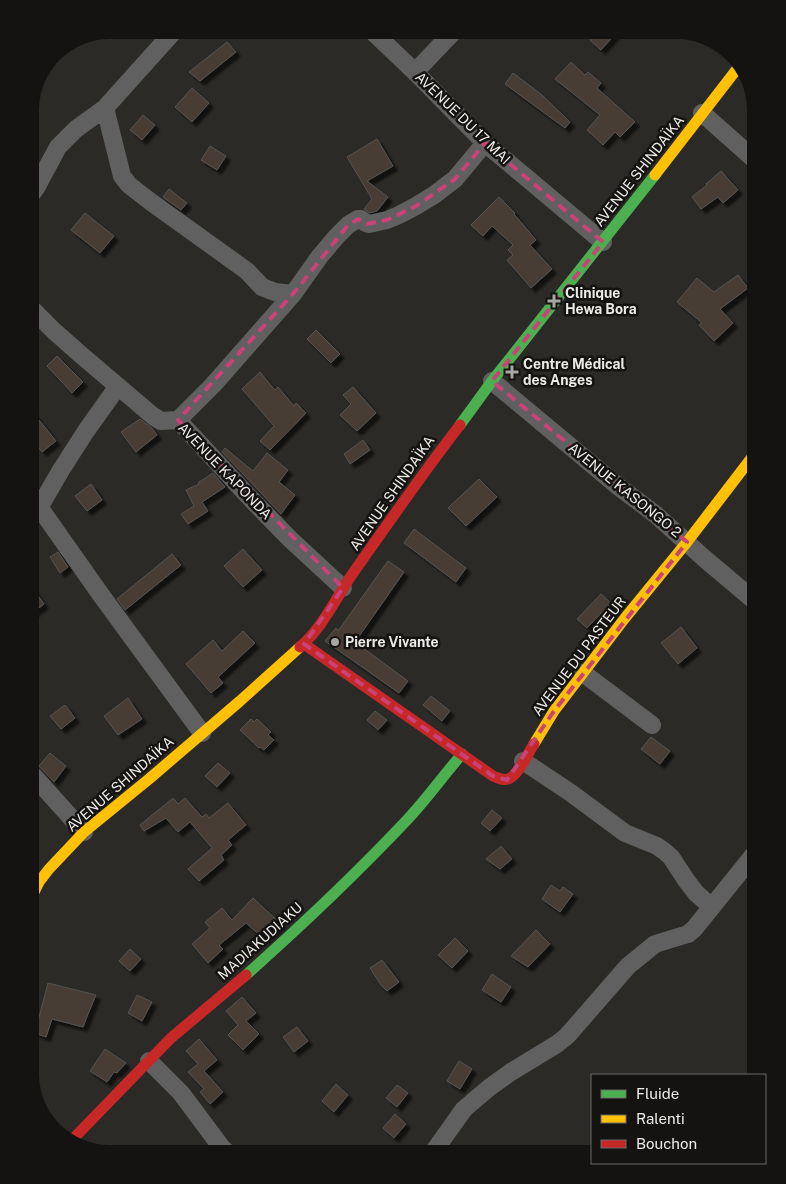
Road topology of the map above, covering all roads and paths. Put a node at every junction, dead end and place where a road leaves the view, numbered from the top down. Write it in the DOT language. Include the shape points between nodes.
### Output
graph roads {
  1 [pos="166,39"];
  2 [pos="381,39"];
  3 [pos="447,39"];
  4 [pos="736,70"];
  5 [pos="416,72"];
  6 [pos="106,108"];
  7 [pos="702,113"];
  8 [pos="485,143"];
  9 [pos="747,152"];
  10 [pos="39,182"];
  11 [pos="603,242"];
  12 [pos="293,294"];
  13 [pos="39,317"];
  14 [pos="492,381"];
  15 [pos="118,386"];
  16 [pos="178,420"];
  17 [pos="747,464"];
  18 [pos="39,496"];
  19 [pos="39,507"];
  20 [pos="687,542"];
  21 [pos="343,588"];
  22 [pos="747,594"];
  23 [pos="304,644"];
  24 [pos="583,673"];
  25 [pos="652,725"];
  26 [pos="202,733"];
  27 [pos="462,754"];
  28 [pos="523,761"];
  29 [pos="39,782"];
  30 [pos="84,832"];
  31 [pos="747,863"];
  32 [pos="39,884"];
  33 [pos="712,906"];
  34 [pos="149,1061"];
  35 [pos="75,1136"];
  36 [pos="221,1145"];
  37 [pos="438,1145"];
  1 -- 6 [label="street"];
  2 -- 5 [label="street, AVENUE DU 17 MAI"];
  3 -- 5 [label="street"];
  4 -- 7 [label="street, AVENUE SHINDAÏKA"];
  5 -- 8 [label="street, AVENUE DU 17 MAI"];
  6 -- 10 [label="street" via="76,129 58,147"];
  6 -- 12 [label="street" via="122,176 129,185 247,271 262,287"];
  7 -- 9 [label="street"];
  7 -- 11 [label="street, AVENUE SHINDAÏKA"];
  8 -- 11 [label="street, AVENUE DU 17 MAI"];
  8 -- 12 [label="street" via="455,179 416,206 387,220 369,224 358,219 348,225 320,256"];
  11 -- 14 [label="street, AVENUE SHINDAÏKA"];
  12 -- 16 [label="street"];
  13 -- 15 [label="street, AVENUE KAPONDA"];
  14 -- 20 [label="street, AVENUE KASONGO 2"];
  14 -- 21 [label="street, AVENUE SHINDAÏKA"];
  15 -- 16 [label="street, AVENUE KAPONDA" via="158,419"];
  15 -- 18 [label="street" via="61,470"];
  16 -- 21 [label="street, AVENUE KAPONDA" via="250,498"];
  17 -- 20 [label="street, AVENUE DU PASTEUR"];
  19 -- 26 [label="street"];
  20 -- 22 [label="street, AVENUE KASONGO 2"];
  20 -- 24 [label="street, AVENUE DU PASTEUR"];
  21 -- 23 [label="street, AVENUE SHINDAÏKA" via="324,620"];
  23 -- 26 [label="street, AVENUE SHINDAÏKA"];
  23 -- 27 [label="street, AVENUE DU PASTEUR"];
  24 -- 25 [label="street"];
  24 -- 28 [label="street, AVENUE DU PASTEUR" via="554,711"];
  26 -- 30 [label="street, AVENUE SHINDAÏKA"];
  27 -- 28 [label="street, AVENUE DU PASTEUR" via="502,780 512,777"];
  27 -- 34 [label="street, MADIAKUDIAKU" via="407,820 366,862"];
  28 -- 33 [label="street" via="625,833 664,851 696,893"];
  29 -- 30 [label="street"];
  30 -- 32 [label="street, AVENUE SHINDAÏKA"];
  31 -- 33 [label="street"];
  33 -- 37 [label="street" via="694,930 655,944 628,966 567,1036 511,1072 464,1109"];
  34 -- 35 [label="street, MADIAKUDIAKU"];
  34 -- 36 [label="street" via="181,1093"];
}
